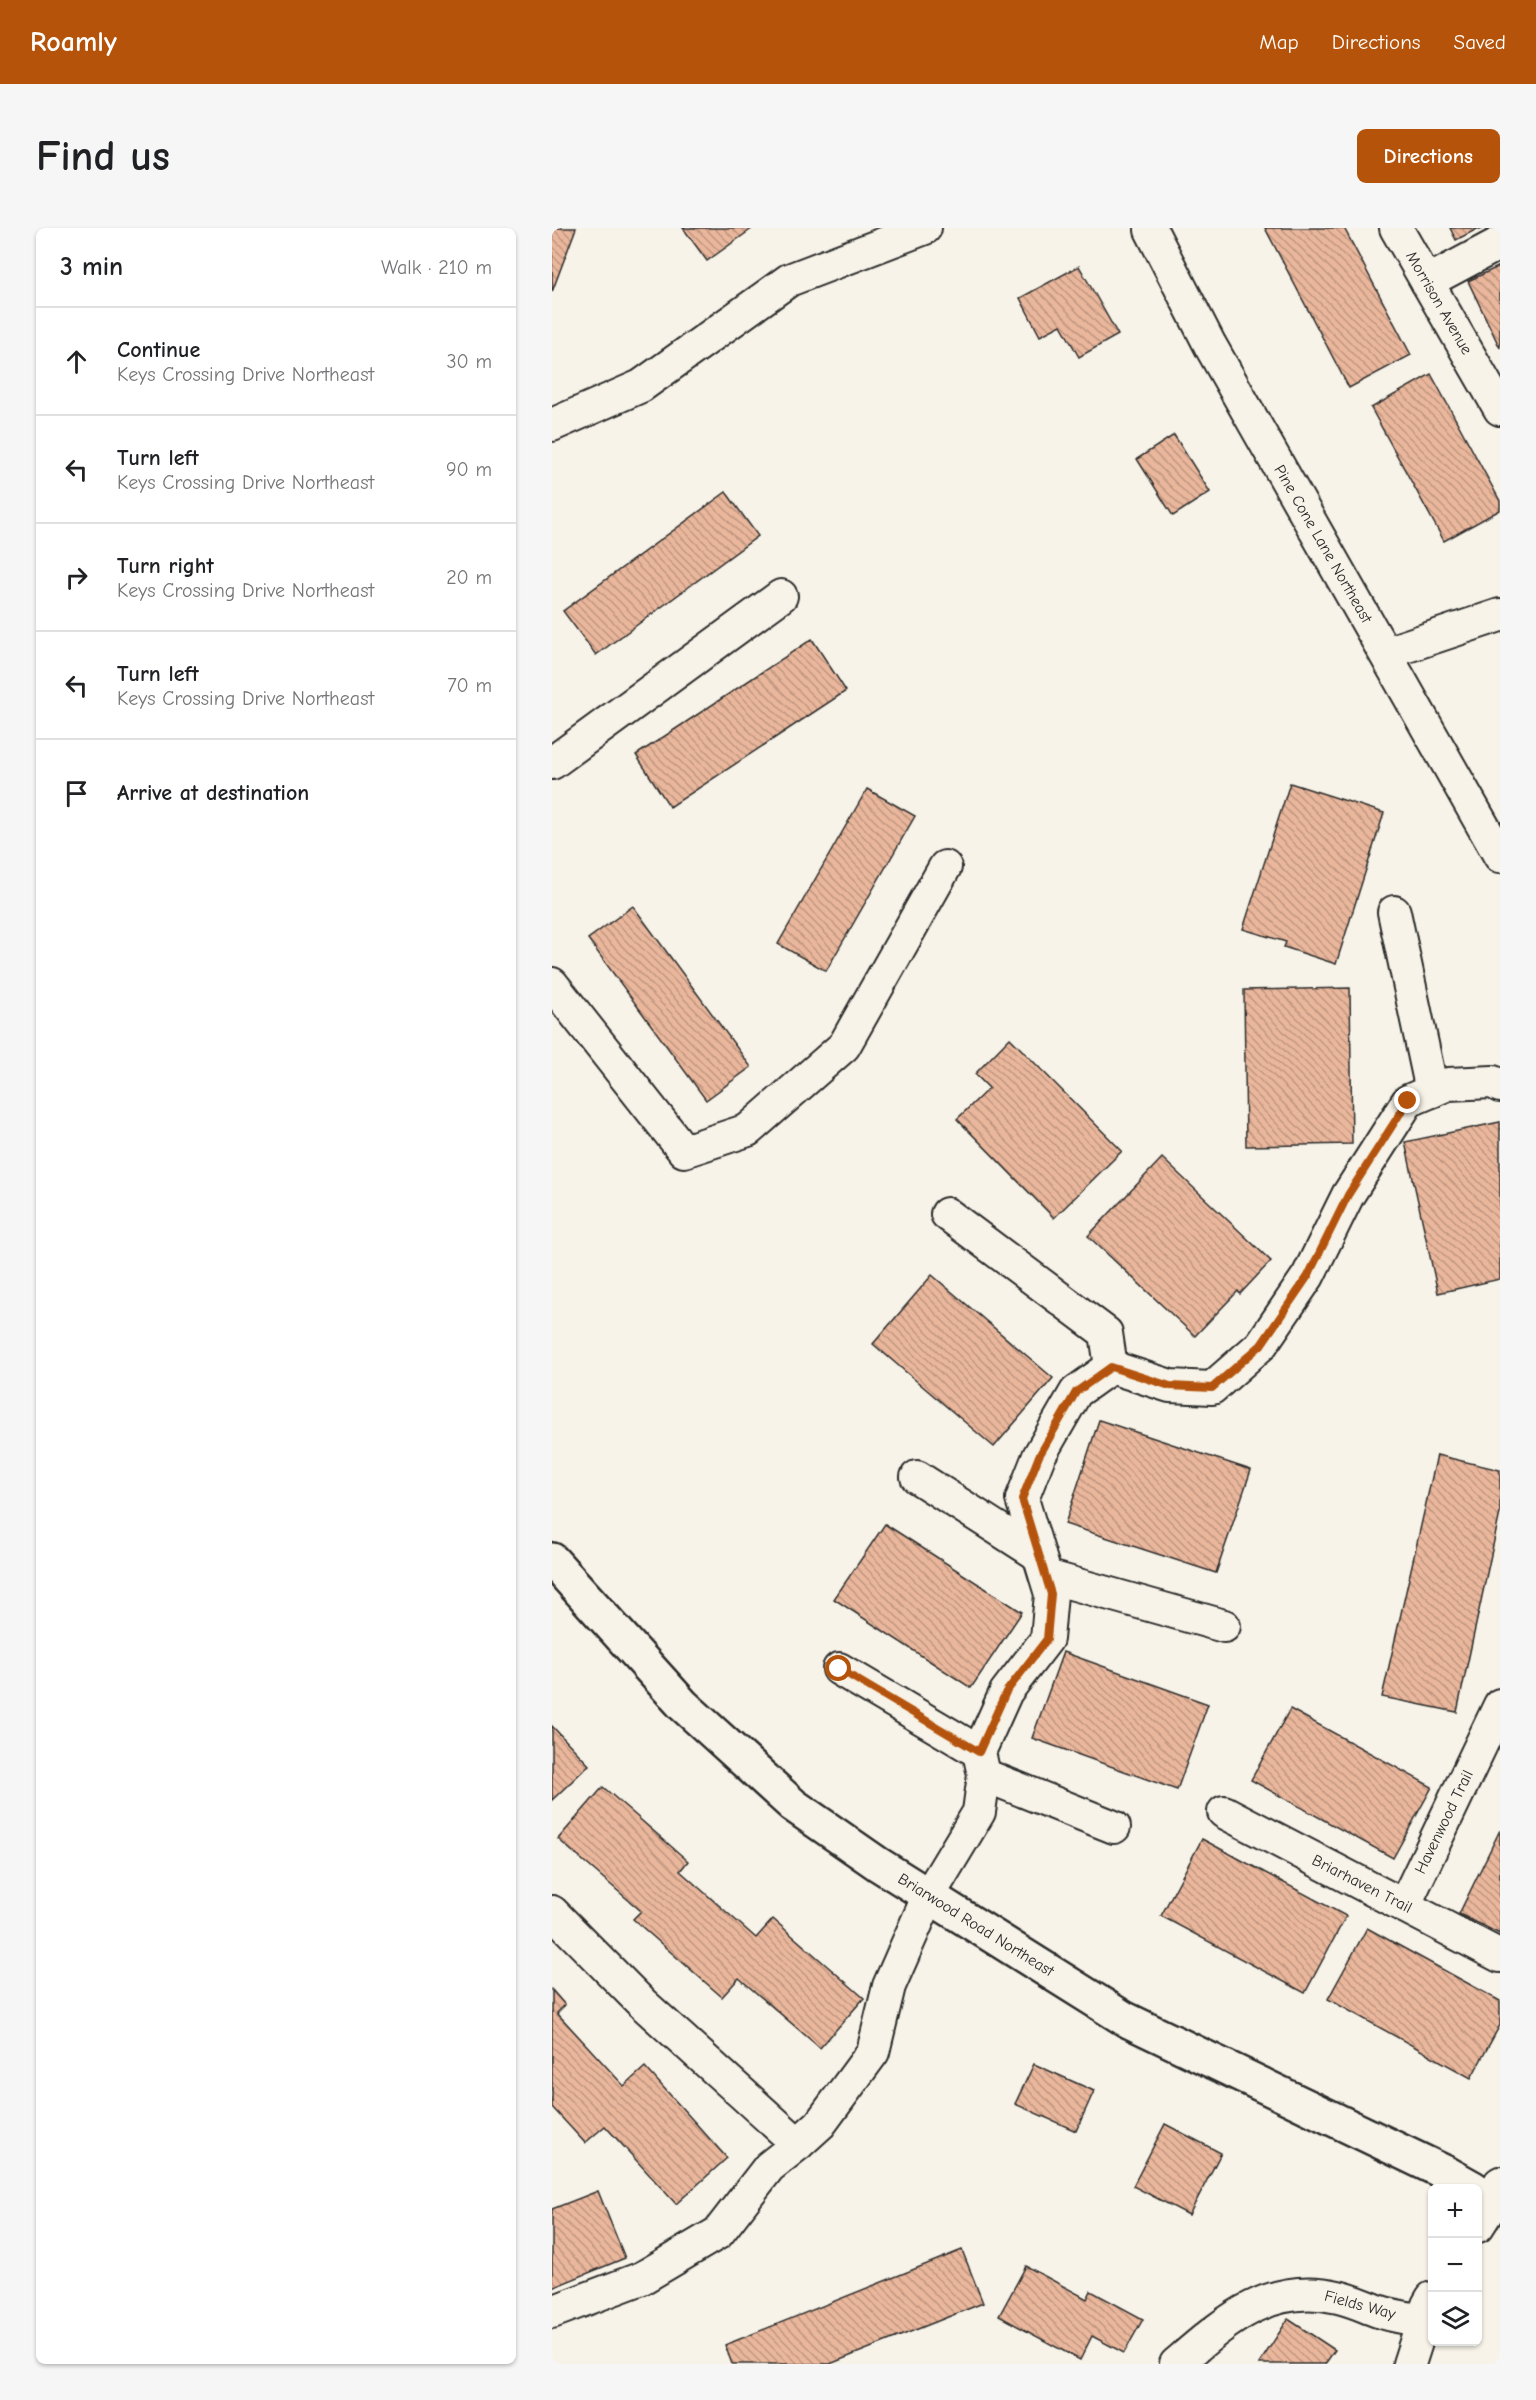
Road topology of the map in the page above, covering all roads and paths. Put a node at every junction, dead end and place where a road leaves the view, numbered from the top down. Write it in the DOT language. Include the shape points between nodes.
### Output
graph roads {
  1 [pos="925,228"];
  2 [pos="1396,228"];
  3 [pos="1151,230"];
  4 [pos="1500,243"];
  5 [pos="1427,282"];
  6 [pos="1500,409"];
  7 [pos="552,425"];
  8 [pos="781,596"];
  9 [pos="1500,615"];
  10 [pos="1386,653"];
  11 [pos="552,763"];
  12 [pos="1500,856"];
  13 [pos="945,867"];
  14 [pos="1394,912"];
  15 [pos="558,1004"];
  16 [pos="1500,1086"];
  17 [pos="1432,1091"];
  18 [pos="947,1214"];
  19 [pos="1111,1367"];
  20 [pos="917,1477"];
  21 [pos="552,1560"];
  22 [pos="1043,1565"];
  23 [pos="1224,1626"];
  24 [pos="839,1669"];
  25 [pos="1500,1705"];
  26 [pos="981,1763"];
  27 [pos="1224,1812"];
  28 [pos="1114,1827"];
  29 [pos="929,1895"];
  30 [pos="1404,1906"];
  31 [pos="552,1912"];
  32 [pos="1500,1956"];
  33 [pos="798,2144"];
  34 [pos="1487,2199"];
  35 [pos="1428,2309"];
  36 [pos="552,2312"];
  37 [pos="1176,2364"];
  38 [pos="1409,2364"];
  1 -- 7 [label="street" via="789,280 641,386"];
  2 -- 5 [label="street, Morrison Avenue"];
  3 -- 10 [label="street, Pine Cone Lane Northeast" via="1210,345"];
  4 -- 5 [label="street"];
  5 -- 6 [label="street, Morrison Avenue"];
  8 -- 11 [label="street"];
  9 -- 10 [label="street"];
  10 -- 12 [label="street, Pine Cone Lane Northeast"];
  13 -- 15 [label="street" via="844,1046 748,1130 684,1151"];
  14 -- 17 [label="street"];
  16 -- 17 [label="street" via="1494,1082 1448,1084"];
  17 -- 19 [label="street" via="1408,1101 1348,1195 1308,1276 1261,1345 1212,1388 1170,1386"];
  18 -- 19 [label="street" via="1106,1333"];
  19 -- 22 [label="street" via="1076,1392 1039,1456 1022,1499"];
  20 -- 22 [label="street"];
  21 -- 29 [label="street, Briarwood Road Northeast" via="682,1705 793,1805"];
  22 -- 23 [label="street"];
  22 -- 26 [label="street" via="1051,1594 1047,1639 1006,1692"];
  24 -- 26 [label="street"];
  25 -- 30 [label="street, Havenwood Trail"];
  26 -- 28 [label="street"];
  26 -- 29 [label="street" via="980,1812"];
  27 -- 30 [label="street, Briarhaven Trail"];
  29 -- 33 [label="street" via="889,1986 873,2052 820,2124"];
  29 -- 34 [label="street, Briarwood Road Northeast" via="1125,2019 1448,2174"];
  30 -- 32 [label="street, Briarhaven Trail"];
  31 -- 33 [label="street" via="642,2003"];
  33 -- 36 [label="street" via="769,2167 718,2233 642,2278"];
  35 -- 37 [label="street, Fields Way" via="1378,2311 1336,2296 1299,2292 1251,2307"];
  35 -- 38 [label="street"];
}
